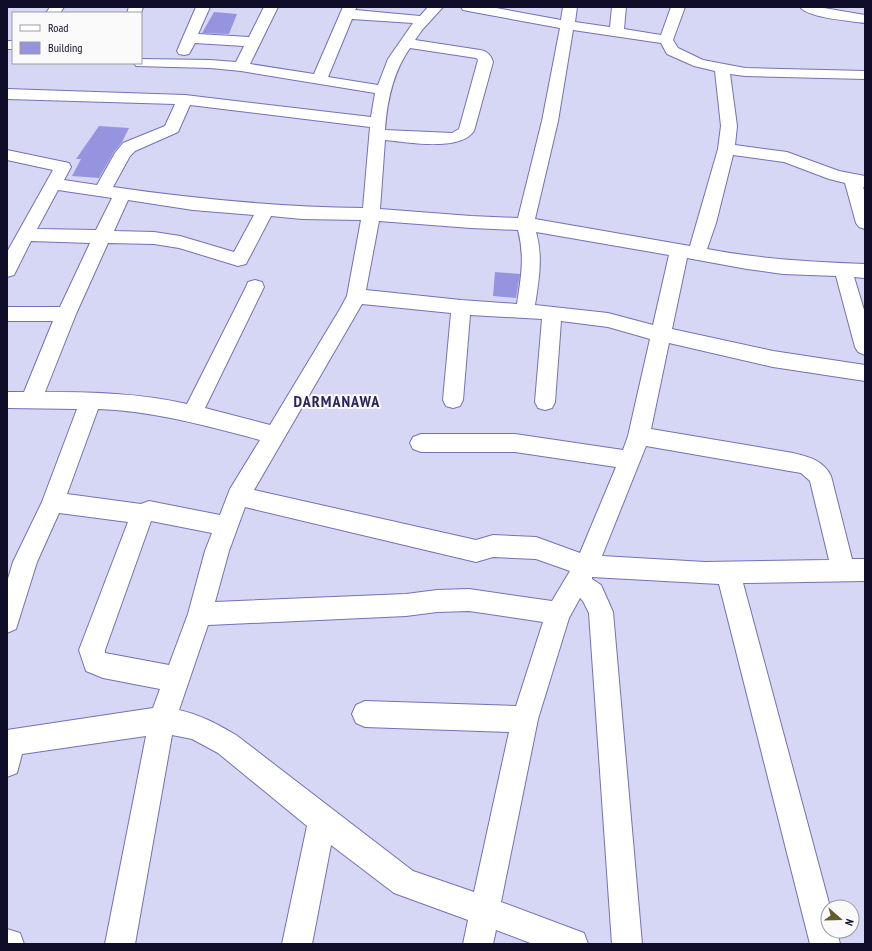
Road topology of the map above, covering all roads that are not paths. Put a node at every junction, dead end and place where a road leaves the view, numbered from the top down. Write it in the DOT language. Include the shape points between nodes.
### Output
graph roads {
  1 [pos="203,7"];
  2 [pos="271,7"];
  3 [pos="436,7"];
  4 [pos="468,7"];
  5 [pos="570,7"];
  6 [pos="619,7"];
  7 [pos="678,7"];
  8 [pos="807,7"];
  9 [pos="349,10"];
  10 [pos="865,19"];
  11 [pos="424,20"];
  12 [pos="568,25"];
  13 [pos="616,33"];
  14 [pos="189,38"];
  15 [pos="666,40"];
  16 [pos="254,42"];
  17 [pos="405,42"];
  18 [pos="142,63"];
  19 [pos="180,64"];
  20 [pos="241,67"];
  21 [pos="722,68"];
  22 [pos="865,76"];
  23 [pos="319,80"];
  24 [pos="383,90"];
  25 [pos="7,94"];
  26 [pos="185,100"];
  27 [pos="378,129"];
  28 [pos="726,149"];
  29 [pos="7,155"];
  30 [pos="859,181"];
  31 [pos="53,184"];
  32 [pos="102,191"];
  33 [pos="122,194"];
  34 [pos="265,210"];
  35 [pos="371,214"];
  36 [pos="865,223"];
  37 [pos="525,224"];
  38 [pos="103,236"];
  39 [pos="17,242"];
  40 [pos="688,252"];
  41 [pos="7,270"];
  42 [pos="843,270"];
  43 [pos="865,271"];
  44 [pos="255,287"];
  45 [pos="356,296"];
  46 [pos="461,307"];
  47 [pos="525,312"];
  48 [pos="552,313"];
  49 [pos="7,314"];
  50 [pos="66,314"];
  51 [pos="661,334"];
  52 [pos="865,347"];
  53 [pos="865,373"];
  54 [pos="90,400"];
  55 [pos="453,400"];
  56 [pos="545,402"];
  57 [pos="14,405"];
  58 [pos="192,414"];
  59 [pos="275,435"];
  60 [pos="639,436"];
  61 [pos="421,442"];
  62 [pos="630,460"];
  63 [pos="238,496"];
  64 [pos="54,502"];
  65 [pos="142,514"];
  66 [pos="226,526"];
  67 [pos="854,570"];
  68 [pos="728,572"];
  69 [pos="582,574"];
  70 [pos="558,613"];
  71 [pos="200,614"];
  72 [pos="7,621"];
  73 [pos="176,679"];
  74 [pos="365,714"];
  75 [pos="525,719"];
  76 [pos="162,720"];
  77 [pos="8,750"];
  78 [pos="322,820"];
  79 [pos="485,910"];
  80 [pos="120,944"];
  81 [pos="297,944"];
  82 [pos="478,944"];
  83 [pos="573,944"];
  84 [pos="627,944"];
  85 [pos="825,944"];
  1 -- 14 [label="street"];
  2 -- 16 [label="street"];
  3 -- 11 [label="street"];
  4 -- 12 [label="street"];
  5 -- 12 [label="street"];
  6 -- 13 [label="street"];
  7 -- 15 [label="street"];
  8 -- 10 [label="street" via="816,11"];
  9 -- 11 [label="street"];
  9 -- 23 [label="street"];
  11 -- 17 [label="street"];
  12 -- 13 [label="street"];
  12 -- 37 [label="street" via="550,121"];
  13 -- 15 [label="street"];
  14 -- 16 [label="street"];
  14 -- 19 [label="street"];
  15 -- 21 [label="street" via="672,51 699,63"];
  16 -- 20 [label="street"];
  17 -- 24 [label="street" via="395,59"];
  17 -- 27 [label="street" via="480,54 485,58 466,131 450,139"];
  18 -- 19 [label="street"];
  19 -- 20 [label="street"];
  20 -- 23 [label="street"];
  21 -- 22 [label="street" via="745,72"];
  21 -- 28 [label="street" via="729,126"];
  23 -- 24 [label="street"];
  24 -- 27 [label="street"];
  25 -- 26 [label="street"];
  26 -- 27 [label="street"];
  26 -- 32 [label="street" via="172,129 123,152"];
  27 -- 35 [label="street"];
  28 -- 30 [label="street" via="787,157"];
  28 -- 40 [label="street" via="706,224"];
  29 -- 31 [label="street" via="63,167"];
  30 -- 36 [label="street"];
  31 -- 32 [label="street"];
  31 -- 39 [label="street"];
  32 -- 33 [label="street"];
  33 -- 34 [label="street" via="193,204"];
  33 -- 38 [label="street"];
  34 -- 35 [label="street"];
  34 -- 38 [label="street" via="238,260 180,242"];
  35 -- 37 [label="street"];
  35 -- 45 [label="street"];
  37 -- 40 [label="street"];
  37 -- 47 [label="street" via="531,246 531,268"];
  38 -- 39 [label="street"];
  38 -- 50 [label="street"];
  39 -- 41 [label="street"];
  40 -- 42 [label="street" via="747,263"];
  40 -- 51 [label="street"];
  42 -- 43 [label="street"];
  42 -- 52 [label="street"];
  44 -- 58 [label="street"];
  45 -- 46 [label="street"];
  45 -- 59 [label="street"];
  46 -- 47 [label="street"];
  46 -- 55 [label="street"];
  47 -- 48 [label="street"];
  48 -- 51 [label="street" via="608,320"];
  48 -- 56 [label="street"];
  49 -- 50 [label="street"];
  50 -- 57 [label="street"];
  51 -- 53 [label="street" via="773,358"];
  51 -- 60 [label="street"];
  54 -- 57 [label="street"];
  54 -- 58 [label="street" via="144,404"];
  54 -- 64 [label="street"];
  58 -- 59 [label="street"];
  59 -- 63 [label="street"];
  60 -- 62 [label="street"];
  60 -- 67 [label="street" via="808,466 820,476"];
  61 -- 62 [label="street" via="515,444"];
  62 -- 69 [label="street"];
  63 -- 66 [label="street"];
  63 -- 69 [label="street" via="476,550 493,546 536,548"];
  64 -- 65 [label="street"];
  64 -- 72 [label="street" via="25,562"];
  65 -- 66 [label="street" via="149,511"];
  65 -- 73 [label="street" via="92,650 95,662 103,665"];
  66 -- 71 [label="street"];
  67 -- 68 [label="street"];
  68 -- 69 [label="street"];
  68 -- 85 [label="street"];
  69 -- 70 [label="street"];
  69 -- 84 [label="street" via="601,612"];
  70 -- 71 [label="street" via="463,600"];
  70 -- 75 [label="street"];
  71 -- 73 [label="street"];
  73 -- 76 [label="street"];
  74 -- 75 [label="street"];
  75 -- 79 [label="street"];
  76 -- 77 [label="street"];
  76 -- 78 [label="street" via="196,727 228,744"];
  76 -- 80 [label="street"];
  78 -- 79 [label="street" via="404,883"];
  78 -- 81 [label="street"];
  79 -- 82 [label="street"];
  79 -- 83 [label="street"];
}
